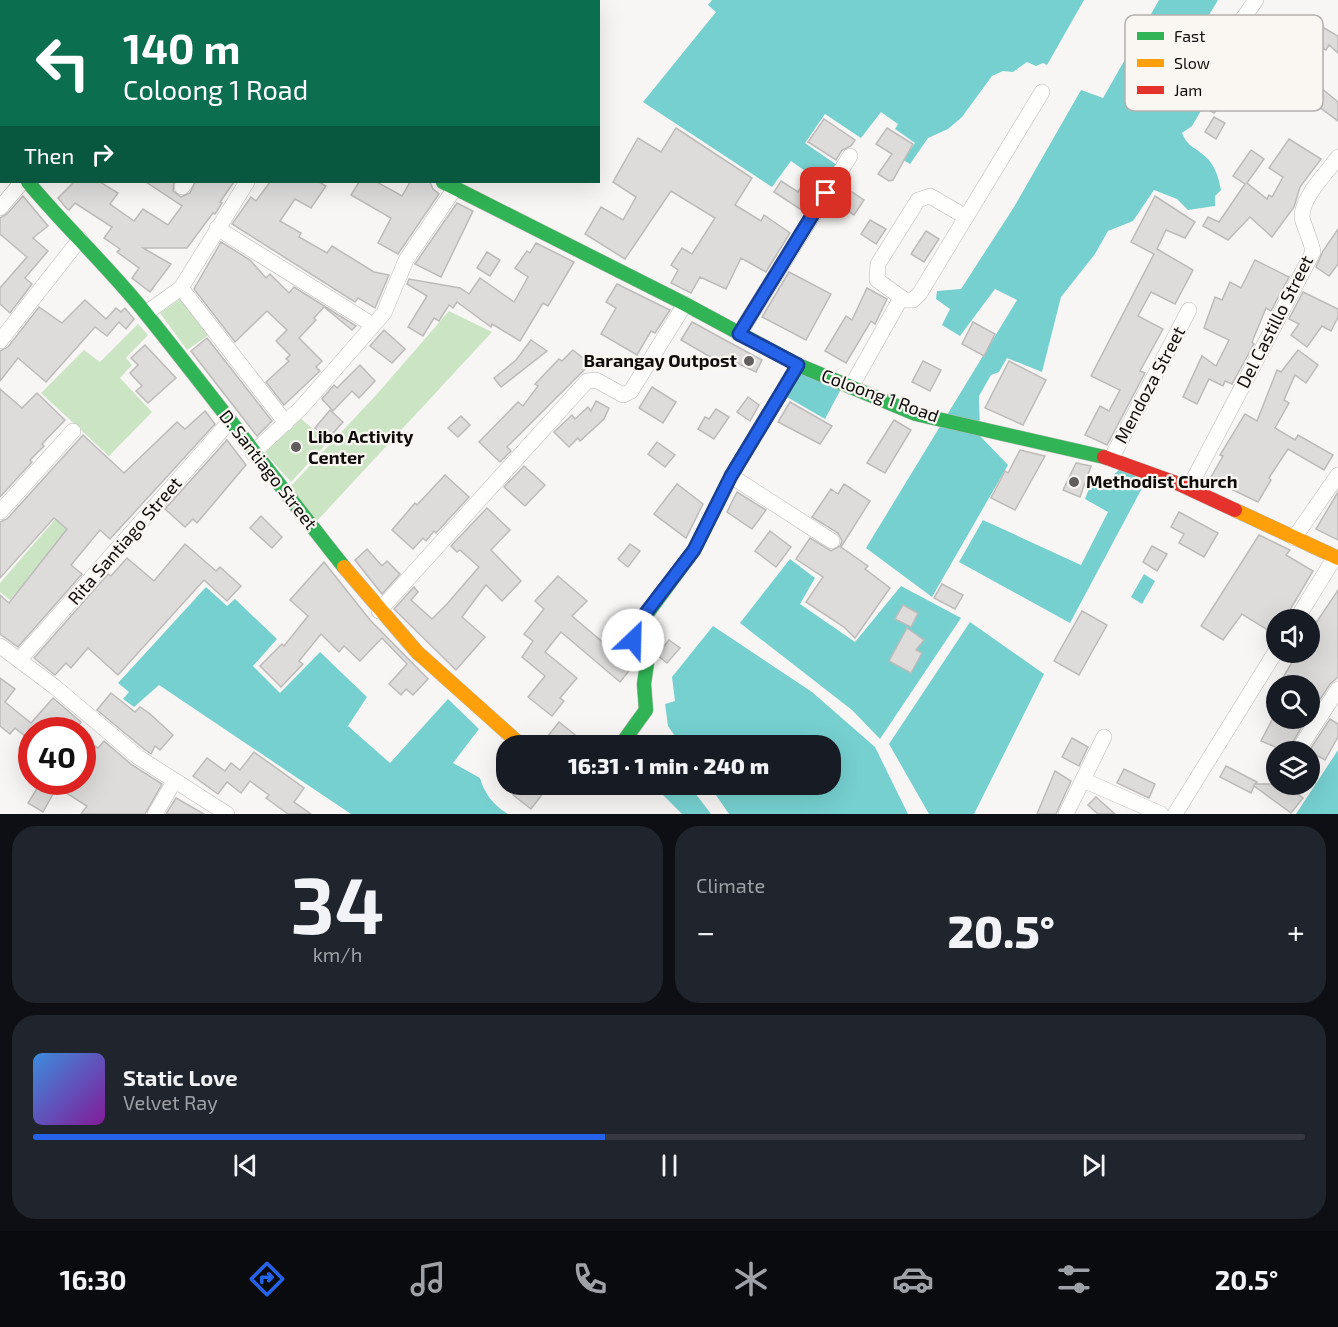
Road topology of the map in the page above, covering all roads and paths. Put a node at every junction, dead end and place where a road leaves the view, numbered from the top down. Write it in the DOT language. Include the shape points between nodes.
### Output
graph roads {
  1 [pos="1256,0"];
  2 [pos="1245,15"];
  3 [pos="1042,92"];
  4 [pos="850,156"];
  5 [pos="1338,157"];
  6 [pos="21,183"];
  7 [pos="29,183"];
  8 [pos="246,183"];
  9 [pos="449,185"];
  10 [pos="0,208"];
  11 [pos="966,217"];
  12 [pos="217,228"];
  13 [pos="80,239"];
  14 [pos="181,288"];
  15 [pos="901,298"];
  16 [pos="684,304"];
  17 [pos="1190,310"];
  18 [pos="146,313"];
  19 [pos="373,325"];
  20 [pos="739,334"];
  21 [pos="0,340"];
  22 [pos="798,365"];
  23 [pos="851,387"];
  24 [pos="230,421"];
  25 [pos="286,423"];
  26 [pos="74,431"];
  27 [pos="253,453"];
  28 [pos="1111,459"];
  29 [pos="1338,475"];
  30 [pos="731,476"];
  31 [pos="1189,488"];
  32 [pos="0,512"];
  33 [pos="1294,538"];
  34 [pos="832,541"];
  35 [pos="1337,558"];
  36 [pos="1303,609"];
  37 [pos="379,611"];
  38 [pos="0,646"];
  39 [pos="19,660"];
  40 [pos="1268,663"];
  41 [pos="1338,689"];
  42 [pos="510,735"];
  43 [pos="628,735"];
  44 [pos="1104,737"];
  45 [pos="1304,741"];
  46 [pos="1083,780"];
  47 [pos="174,782"];
  48 [pos="155,814"];
  49 [pos="227,814"];
  50 [pos="1066,814"];
  51 [pos="1161,814"];
  52 [pos="1174,814"];
  1 -- 2 [label="street"];
  3 -- 11 [label="street"];
  4 -- 20 [label="street"];
  5 -- 31 [label="street, Del Castillo Street" via="1304,205 1302,219 1311,235 1313,252"];
  6 -- 10 [label="street"];
  7 -- 13 [label="street, D. Santiago Street"];
  8 -- 12 [label="street"];
  9 -- 16 [label="street, Coloong 1 Road"];
  9 -- 19 [label="street" via="406,260 384,313"];
  11 -- 15 [label="street" via="917,297 909,301"];
  11 -- 15 [label="street" via="930,196 914,205 875,270 880,284"];
  12 -- 14 [label="street"];
  12 -- 19 [label="street"];
  13 -- 18 [label="street, D. Santiago Street"];
  13 -- 21 [label="street"];
  14 -- 18 [label="street"];
  14 -- 25 [label="street"];
  15 -- 23 [label="street"];
  16 -- 20 [label="street, Coloong 1 Road"];
  16 -- 37 [label="street" via="631,392 623,395 596,380 587,381"];
  17 -- 28 [label="street, Mendoza Street"];
  18 -- 24 [label="street, D. Santiago Street"];
  19 -- 25 [label="street"];
  20 -- 22 [label="street, Coloong 1 Road"];
  22 -- 23 [label="street, Coloong 1 Road"];
  22 -- 30 [label="street"];
  23 -- 28 [label="street, Coloong 1 Road" via="916,414"];
  24 -- 27 [label="street, D. Santiago Street"];
  24 -- 39 [label="street, Rita Santiago Street"];
  25 -- 27 [label="street"];
  26 -- 32 [label="street"];
  27 -- 37 [label="street, D. Santiago Street"];
  28 -- 31 [label="street, Coloong 1 Road"];
  29 -- 33 [label="street"];
  30 -- 34 [label="street"];
  30 -- 43 [label="street" via="694,550 632,634 646,663 646,710"];
  31 -- 33 [label="street, Coloong 1 Road"];
  33 -- 35 [label="street, Coloong 1 Road"];
  35 -- 36 [label="street"];
  37 -- 42 [label="street, D. Santiago Street" via="417,652"];
  38 -- 39 [label="street"];
  39 -- 47 [label="street"];
  40 -- 52 [label="street"];
  41 -- 45 [label="street"];
  44 -- 46 [label="street"];
  46 -- 50 [label="street"];
  46 -- 51 [label="street"];
  47 -- 48 [label="street"];
  47 -- 49 [label="street"];
}
